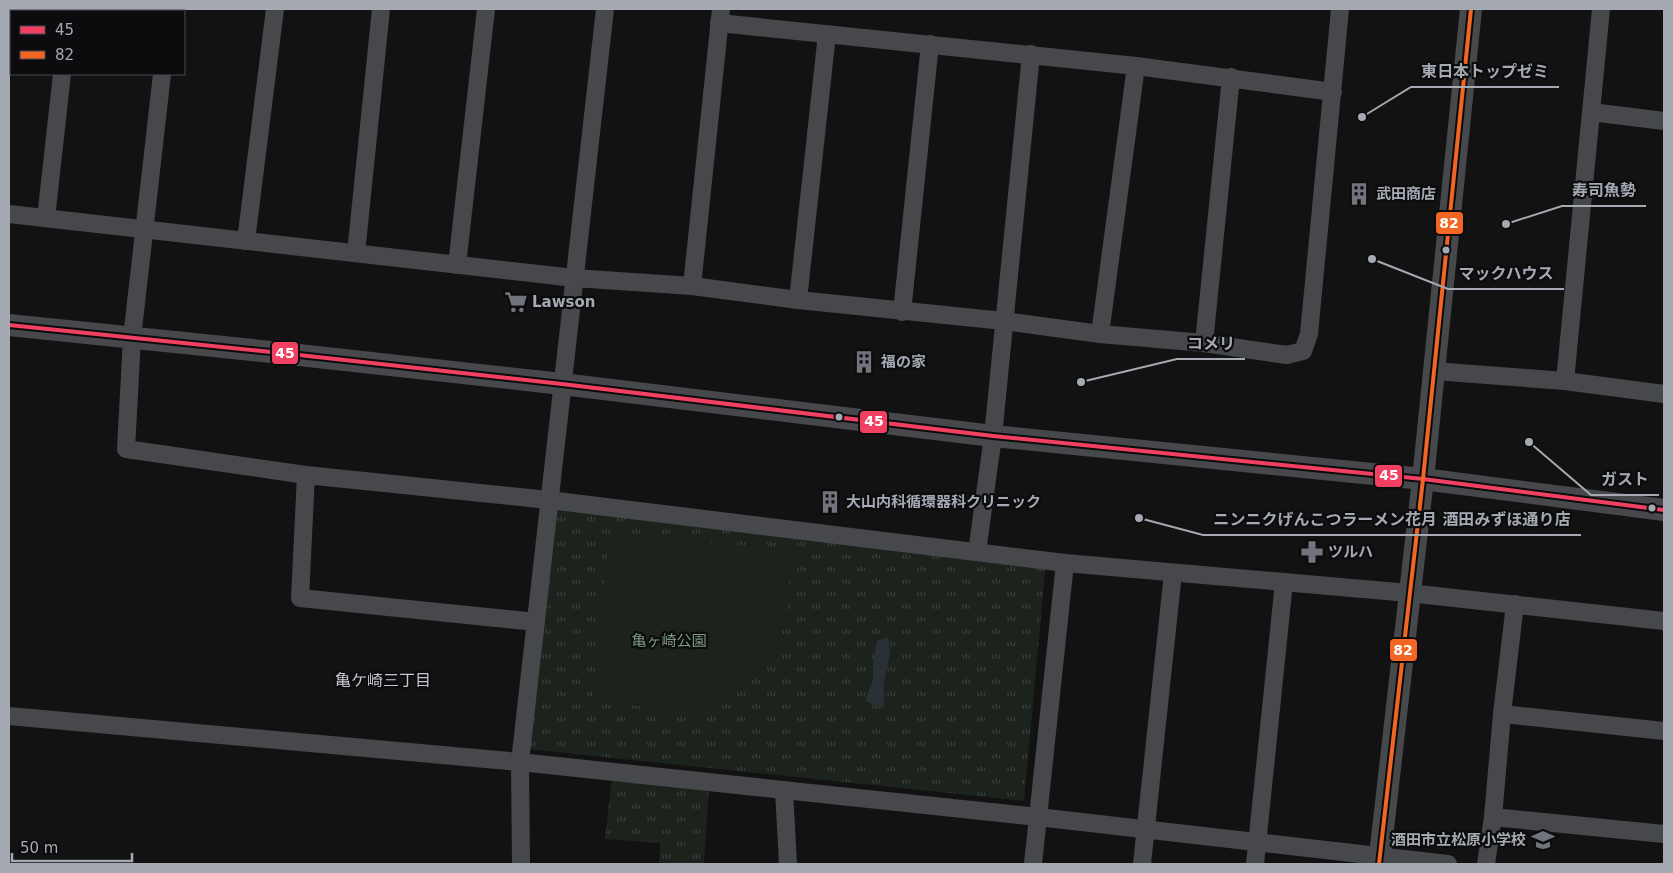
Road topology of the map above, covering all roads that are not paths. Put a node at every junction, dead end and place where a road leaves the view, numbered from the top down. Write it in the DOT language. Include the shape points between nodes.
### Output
graph roads {
  1 [pos="275,9"];
  2 [pos="381,9"];
  3 [pos="486,9"];
  4 [pos="605,9"];
  5 [pos="1340,9"];
  6 [pos="1471,9"];
  7 [pos="1601,9"];
  8 [pos="720,16"];
  9 [pos="827,34"];
  10 [pos="930,44"];
  11 [pos="1031,54"];
  12 [pos="1136,66"];
  13 [pos="62,75"];
  14 [pos="162,75"];
  15 [pos="1231,77"];
  16 [pos="1333,92"];
  17 [pos="1591,112"];
  18 [pos="1664,121"];
  19 [pos="9,214"];
  20 [pos="46,218"];
  21 [pos="143,229"];
  22 [pos="246,241"];
  23 [pos="356,253"];
  24 [pos="457,265"];
  25 [pos="574,278"];
  26 [pos="692,286"];
  27 [pos="798,300"];
  28 [pos="902,312"];
  29 [pos="1004,321"];
  30 [pos="9,325"];
  31 [pos="1100,334"];
  32 [pos="132,338"];
  33 [pos="1204,343"];
  34 [pos="1434,371"];
  35 [pos="1565,381"];
  36 [pos="562,384"];
  37 [pos="1664,394"];
  38 [pos="993,436"];
  39 [pos="306,474"];
  40 [pos="1423,479"];
  41 [pos="549,500"];
  42 [pos="1664,510"];
  43 [pos="977,552"];
  44 [pos="1065,563"];
  45 [pos="1173,573"];
  46 [pos="1284,582"];
  47 [pos="1409,593"];
  48 [pos="1515,604"];
  49 [pos="1664,621"];
  50 [pos="536,622"];
  51 [pos="1502,714"];
  52 [pos="9,716"];
  53 [pos="1664,732"];
  54 [pos="520,762"];
  55 [pos="784,790"];
  56 [pos="1038,817"];
  57 [pos="1492,817"];
  58 [pos="1146,829"];
  59 [pos="1664,834"];
  60 [pos="1257,842"];
  61 [pos="1379,860"];
  62 [pos="521,864"];
  63 [pos="788,864"];
  64 [pos="1033,864"];
  65 [pos="1142,864"];
  66 [pos="1255,864"];
  67 [pos="1448,864"];
  68 [pos="1486,864"];
  1 -- 22 [label="street"];
  2 -- 23 [label="street"];
  3 -- 24 [label="street"];
  4 -- 25 [label="street"];
  5 -- 16 [label="street"];
  6 -- 34 [label="street"];
  7 -- 17 [label="street"];
  8 -- 9 [label="street"];
  8 -- 26 [label="street"];
  9 -- 10 [label="street"];
  9 -- 27 [label="street"];
  10 -- 11 [label="street"];
  10 -- 28 [label="street"];
  11 -- 12 [label="street"];
  11 -- 29 [label="street"];
  12 -- 15 [label="street"];
  12 -- 31 [label="street"];
  13 -- 20 [label="street"];
  14 -- 21 [label="street"];
  15 -- 16 [label="street"];
  15 -- 33 [label="street"];
  16 -- 33 [label="street" via="1309,334 1303,351 1287,355"];
  17 -- 18 [label="street"];
  17 -- 35 [label="street"];
  19 -- 20 [label="street"];
  20 -- 21 [label="street"];
  21 -- 22 [label="street"];
  21 -- 32 [label="street"];
  22 -- 23 [label="street"];
  23 -- 24 [label="street"];
  24 -- 25 [label="street"];
  25 -- 26 [label="street"];
  25 -- 36 [label="street"];
  26 -- 27 [label="street"];
  27 -- 28 [label="street"];
  28 -- 29 [label="street"];
  29 -- 31 [label="street"];
  29 -- 38 [label="street"];
  30 -- 32 [label="street"];
  31 -- 33 [label="street"];
  32 -- 36 [label="street"];
  32 -- 39 [label="street" via="126,448"];
  34 -- 35 [label="street"];
  34 -- 40 [label="street"];
  35 -- 37 [label="street"];
  36 -- 38 [label="street"];
  36 -- 41 [label="street"];
  38 -- 40 [label="street"];
  38 -- 43 [label="street"];
  39 -- 41 [label="street"];
  39 -- 50 [label="street" via="300,598"];
  40 -- 42 [label="street"];
  40 -- 47 [label="street"];
  41 -- 43 [label="street"];
  41 -- 50 [label="street"];
  43 -- 44 [label="street"];
  44 -- 45 [label="street"];
  44 -- 56 [label="street"];
  45 -- 46 [label="street"];
  45 -- 58 [label="street"];
  46 -- 47 [label="street"];
  46 -- 60 [label="street"];
  47 -- 48 [label="street"];
  47 -- 61 [label="street"];
  48 -- 49 [label="street"];
  48 -- 51 [label="street"];
  50 -- 54 [label="street"];
  51 -- 53 [label="street"];
  51 -- 57 [label="street"];
  52 -- 54 [label="street"];
  54 -- 55 [label="street"];
  54 -- 62 [label="street"];
  55 -- 56 [label="street"];
  55 -- 63 [label="street"];
  56 -- 58 [label="street"];
  56 -- 64 [label="street"];
  57 -- 59 [label="street"];
  57 -- 68 [label="street"];
  58 -- 60 [label="street"];
  58 -- 65 [label="street"];
  60 -- 61 [label="street"];
  60 -- 66 [label="street"];
  61 -- 67 [label="street"];
}
